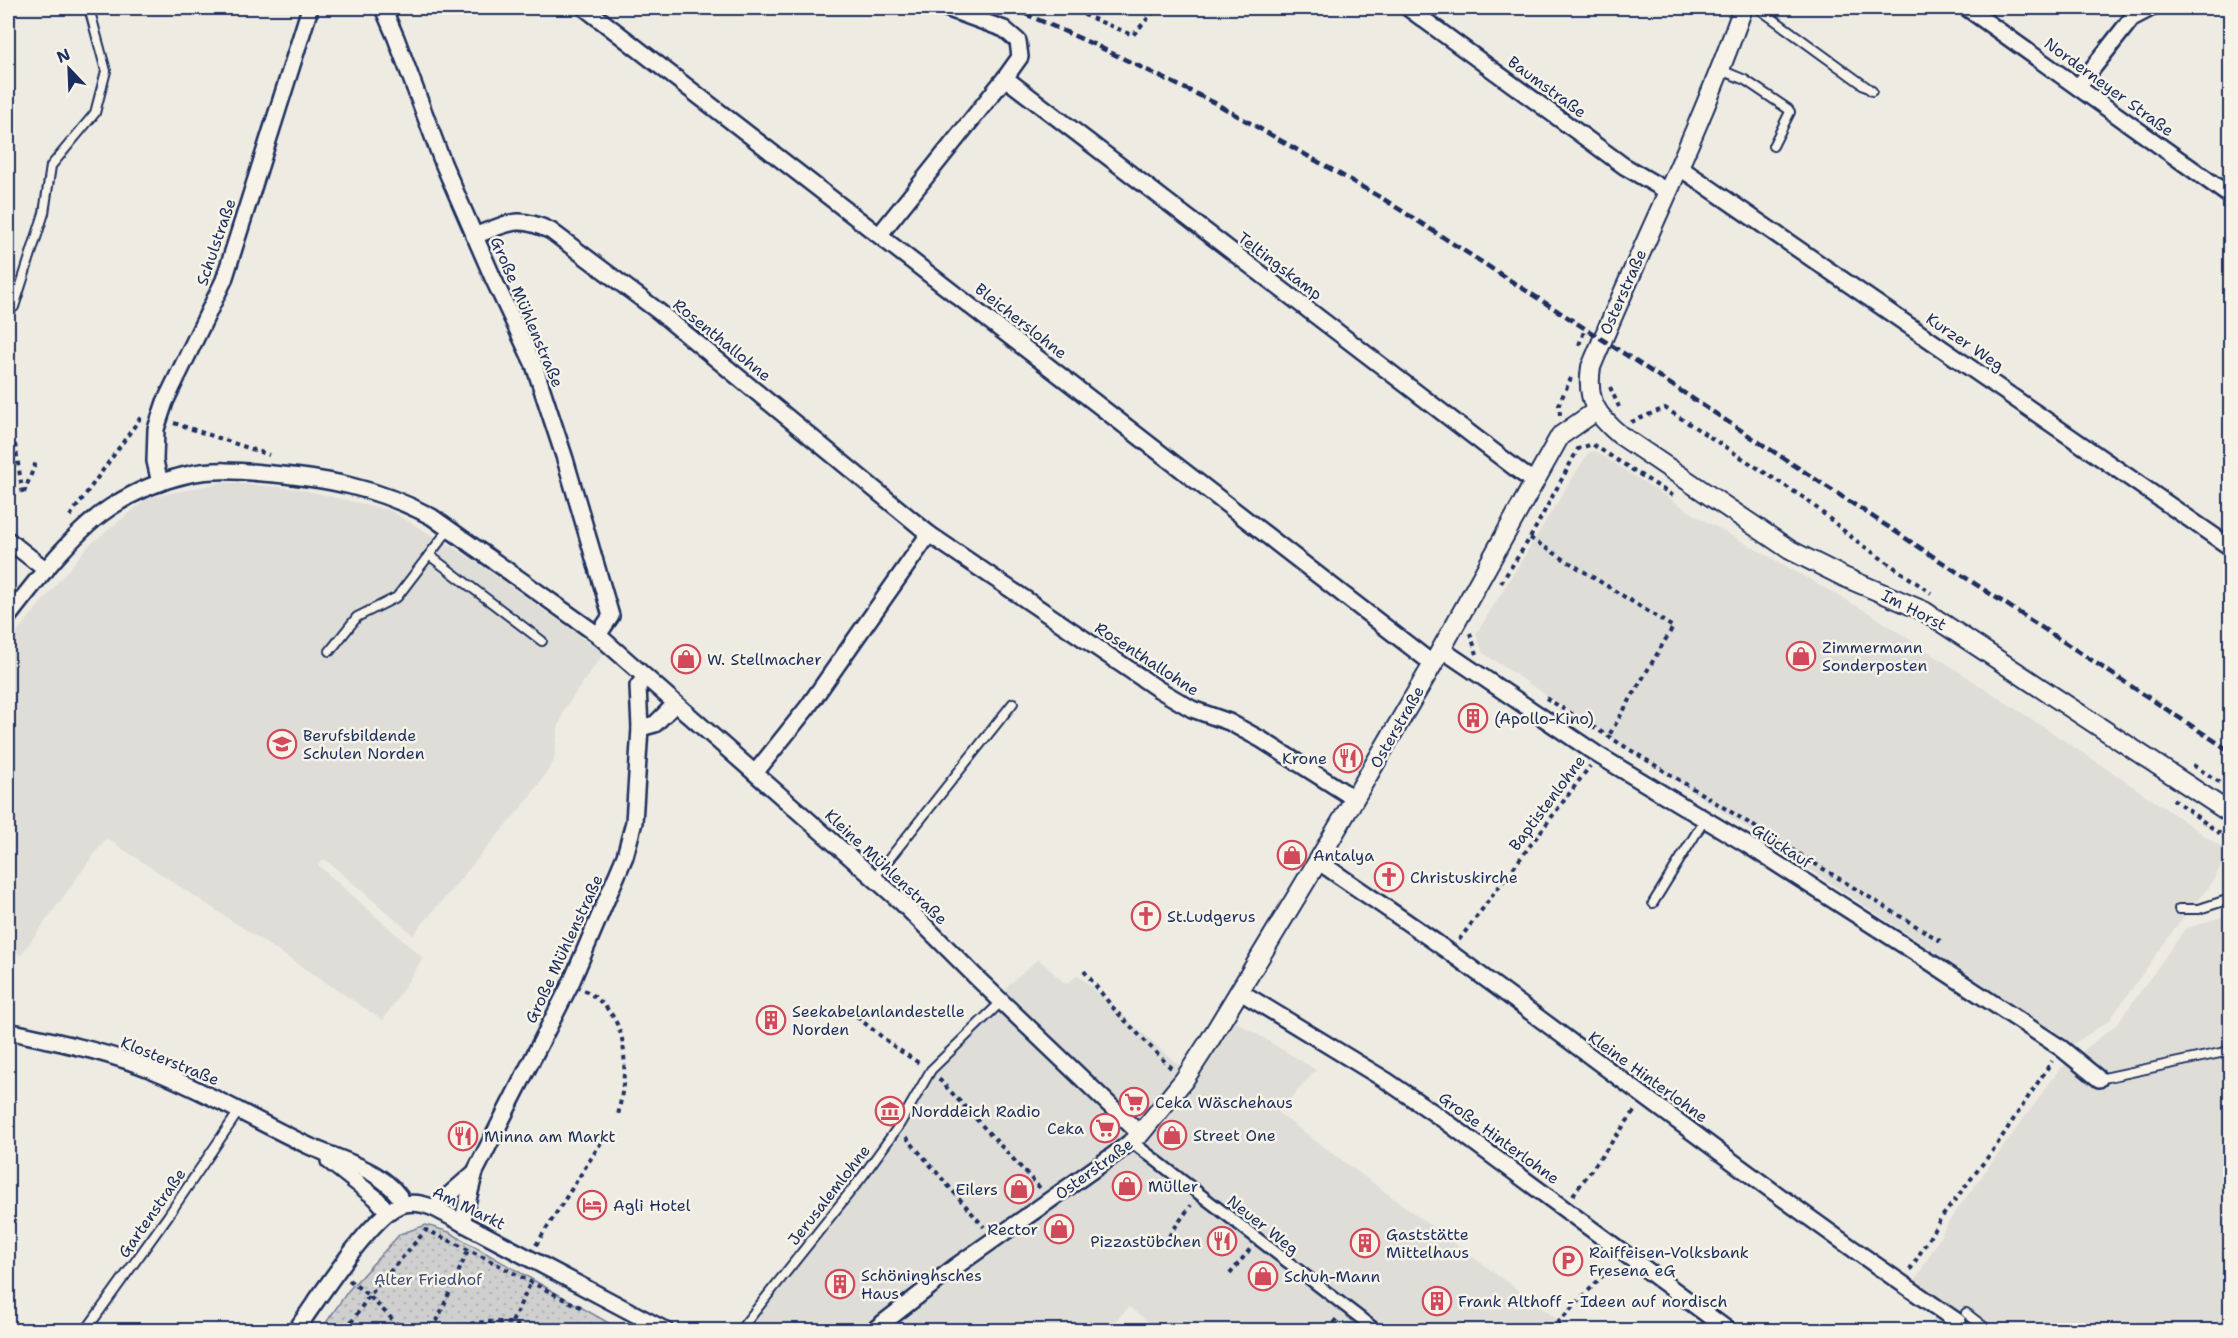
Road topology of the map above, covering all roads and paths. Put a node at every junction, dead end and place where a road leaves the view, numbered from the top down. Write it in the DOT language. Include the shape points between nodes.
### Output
graph roads {
  1 [pos="89,8"];
  2 [pos="310,8"];
  3 [pos="382,8"];
  4 [pos="585,8"];
  5 [pos="946,8"];
  6 [pos="1067,8"];
  7 [pos="1157,8"];
  8 [pos="1408,8"];
  9 [pos="1743,8"];
  10 [pos="1758,8"];
  11 [pos="1967,8"];
  12 [pos="2151,8"];
  13 [pos="1720,69"];
  14 [pos="1005,78"];
  15 [pos="2078,87"];
  16 [pos="1872,91"];
  17 [pos="1773,146"];
  18 [pos="1679,167"];
  19 [pos="1667,191"];
  20 [pos="2230,196"];
  21 [pos="880,234"];
  22 [pos="474,236"];
  23 [pos="8,309"];
  24 [pos="1596,411"];
  25 [pos="1620,435"];
  26 [pos="15,444"];
  27 [pos="36,462"];
  28 [pos="1535,481"];
  29 [pos="160,483"];
  30 [pos="1685,503"];
  31 [pos="449,529"];
  32 [pos="929,534"];
  33 [pos="1530,538"];
  34 [pos="8,540"];
  35 [pos="2230,547"];
  36 [pos="429,555"];
  37 [pos="46,570"];
  38 [pos="1500,585"];
  39 [pos="1939,598"];
  40 [pos="8,617"];
  41 [pos="1476,623"];
  42 [pos="598,636"];
  43 [pos="542,641"];
  44 [pos="330,651"];
  45 [pos="1437,656"];
  46 [pos="1478,657"];
  47 [pos="645,678"];
  48 [pos="1539,693"];
  49 [pos="1013,703"];
  50 [pos="675,704"];
  51 [pos="640,728"];
  52 [pos="1609,735"];
  53 [pos="1598,755"];
  54 [pos="2192,764"];
  55 [pos="755,773"];
  56 [pos="2230,789"];
  57 [pos="2170,797"];
  58 [pos="1355,799"];
  59 [pos="2230,813"];
  60 [pos="1705,819"];
  61 [pos="2230,841"];
  62 [pos="1318,861"];
  63 [pos="874,878"];
  64 [pos="2230,899"];
  65 [pos="1653,903"];
  66 [pos="2179,909"];
  67 [pos="1942,942"];
  68 [pos="1449,953"];
  69 [pos="1084,971"];
  70 [pos="571,982"];
  71 [pos="1239,991"];
  72 [pos="1001,1002"];
  73 [pos="857,1017"];
  74 [pos="8,1031"];
  75 [pos="2061,1048"];
  76 [pos="2229,1052"];
  77 [pos="931,1070"];
  78 [pos="2099,1079"];
  79 [pos="1184,1080"];
  80 [pos="1645,1097"];
  81 [pos="239,1111"];
  82 [pos="618,1116"];
  83 [pos="898,1127"];
  84 [pos="1136,1138"];
  85 [pos="602,1141"];
  86 [pos="310,1146"];
  87 [pos="475,1172"];
  88 [pos="1050,1200"];
  89 [pos="404,1204"];
  90 [pos="1191,1205"];
  91 [pos="384,1207"];
  92 [pos="434,1208"];
  93 [pos="1564,1208"];
  94 [pos="462,1223"];
  95 [pos="480,1233"];
  96 [pos="1169,1236"];
  97 [pos="994,1239"];
  98 [pos="1257,1239"];
  99 [pos="469,1249"];
  100 [pos="1623,1254"];
  101 [pos="534,1262"];
  102 [pos="337,1271"];
  103 [pos="1230,1274"];
  104 [pos="531,1283"];
  105 [pos="1901,1284"];
  106 [pos="369,1296"];
  107 [pos="591,1312"];
  108 [pos="512,1322"];
  109 [pos="1959,1322"];
  110 [pos="86,1330"];
  111 [pos="296,1330"];
  112 [pos="346,1330"];
  113 [pos="403,1330"];
  114 [pos="433,1330"];
  115 [pos="444,1330"];
  116 [pos="533,1330"];
  117 [pos="665,1330"];
  118 [pos="740,1330"];
  119 [pos="874,1330"];
  120 [pos="1376,1330"];
  121 [pos="1551,1330"];
  122 [pos="1728,1330"];
  123 [pos="1988,1330"];
  1 -- 23 [label="lane" via="106,71 95,113 51,166 44,213 14,307"];
  2 -- 29 [label="street, Schulstraße" via="224,280 165,402 156,429 155,461"];
  3 -- 22 [label="street, Große Mühlenstraße"];
  4 -- 21 [label="street, Bleicherslohne"];
  5 -- 14 [label="street" via="1004,29 1018,41 1020,57"];
  6 -- 7 [label="path" via="1133,35"];
  8 -- 19 [label="street, Baumstraße" via="1624,166"];
  9 -- 13 [label="street, Osterstraße"];
  10 -- 16 [label="lane"];
  11 -- 15 [label="street, Norderneyer Straße"];
  12 -- 15 [label="street" via="2132,18"];
  13 -- 17 [label="lane" via="1745,80 1788,109"];
  13 -- 18 [label="street, Osterstraße"];
  14 -- 21 [label="street"];
  14 -- 28 [label="street, Teltingskamp"];
  15 -- 20 [label="street, Norderneyer Straße"];
  18 -- 19 [label="street, Osterstraße"];
  18 -- 35 [label="street, Kurzer Weg"];
  19 -- 24 [label="street, Osterstraße" via="1591,367 1590,390"];
  21 -- 45 [label="street, Bleicherslohne" via="1406,644"];
  22 -- 32 [label="street, Rosenthallohne" via="518,220 551,231 658,311"];
  22 -- 42 [label="street, Große Mühlenstraße" via="534,365 565,459 611,616"];
  24 -- 25 [label="street, Im Horst"];
  24 -- 28 [label="street, Osterstraße" via="1560,436"];
  25 -- 39 [label="path" via="1632,421 1665,408 1807,500 1855,540"];
  25 -- 59 [label="street, Im Horst" via="1790,550 1924,611"];
  26 -- 27 [label="path" via="23,495"];
  28 -- 45 [label="street, Osterstraße"];
  29 -- 31 [label="street" via="220,471 339,482 405,502"];
  29 -- 37 [label="street" via="113,506"];
  30 -- 33 [label="path" via="1592,444 1578,449"];
  31 -- 36 [label="lane"];
  31 -- 42 [label="street"];
  32 -- 55 [label="street" via="807,708"];
  32 -- 58 [label="street, Rosenthallohne" via="1158,689 1192,710 1229,722 1262,740"];
  33 -- 38 [label="path"];
  33 -- 52 [label="path, Baptistenlohne" via="1673,627"];
  34 -- 37 [label="street"];
  36 -- 43 [label="lane"];
  36 -- 44 [label="lane" via="397,597 357,617"];
  37 -- 40 [label="street"];
  41 -- 46 [label="path" via="1469,633"];
  42 -- 47 [label="street, Kleine Mühlenstraße"];
  45 -- 53 [label="street, Glückauf"];
  45 -- 58 [label="street, Osterstraße"];
  47 -- 50 [label="street, Kleine Mühlenstraße"];
  47 -- 51 [label="street, Große Mühlenstraße" via="638,686"];
  48 -- 52 [label="path"];
  49 -- 63 [label="lane"];
  50 -- 51 [label="street" via="655,724"];
  50 -- 55 [label="street, Kleine Mühlenstraße"];
  51 -- 70 [label="street, Große Mühlenstraße" via="634,822 625,856"];
  52 -- 53 [label="path, Baptistenlohne"];
  52 -- 67 [label="path"];
  53 -- 60 [label="street, Glückauf"];
  53 -- 68 [label="path, Baptistenlohne"];
  54 -- 56 [label="path"];
  55 -- 63 [label="street, Kleine Mühlenstraße"];
  57 -- 61 [label="path"];
  58 -- 62 [label="street, Osterstraße"];
  60 -- 65 [label="lane"];
  60 -- 75 [label="street, Glückauf"];
  62 -- 68 [label="street, Kleine Hinterlohne"];
  62 -- 71 [label="street, Osterstraße"];
  63 -- 72 [label="street, Kleine Mühlenstraße"];
  64 -- 66 [label="lane" via="2199,909"];
  68 -- 80 [label="street, Kleine Hinterlohne"];
  69 -- 79 [label="path" via="1114,1009"];
  70 -- 82 [label="path" via="612,1012 619,1031 625,1077"];
  70 -- 87 [label="street, Große Mühlenstraße"];
  71 -- 79 [label="street, Osterstraße"];
  71 -- 93 [label="street, Große Hinterlohne" via="1396,1088"];
  72 -- 77 [label="lane, Jerusalemlohne"];
  72 -- 84 [label="street, Kleine Mühlenstraße"];
  73 -- 77 [label="path"];
  74 -- 81 [label="street, Klosterstraße" via="136,1064"];
  75 -- 78 [label="street, Glückauf"];
  75 -- 105 [label="path" via="1994,1149 1941,1218"];
  76 -- 78 [label="lane"];
  77 -- 83 [label="lane, Jerusalemlohne"];
  77 -- 88 [label="path"];
  79 -- 84 [label="street, Osterstraße"];
  80 -- 93 [label="path"];
  80 -- 105 [label="street, Kleine Hinterlohne"];
  81 -- 86 [label="street, Klosterstraße"];
  81 -- 110 [label="lane, Gartenstraße"];
  83 -- 97 [label="path"];
  83 -- 118 [label="lane, Jerusalemlohne"];
  84 -- 88 [label="street, Osterstraße"];
  84 -- 98 [label="street, Neuer Weg"];
  85 -- 101 [label="path"];
  86 -- 89 [label="street, Klosterstraße" via="381,1178 397,1190"];
  86 -- 91 [label="street, Klosterstraße"];
  87 -- 92 [label="street, Große Mühlenstraße"];
  87 -- 94 [label="street, Große Mühlenstraße"];
  88 -- 97 [label="street, Osterstraße"];
  89 -- 91 [label="street"];
  89 -- 92 [label="street, Am Markt"];
  90 -- 96 [label="path"];
  91 -- 102 [label="street"];
  92 -- 94 [label="street, Am Markt"];
  93 -- 100 [label="street, Große Hinterlohne"];
  94 -- 95 [label="street, Am Markt"];
  95 -- 99 [label="path"];
  95 -- 101 [label="street, Am Markt"];
  97 -- 119 [label="street, Osterstraße"];
  98 -- 103 [label="path"];
  98 -- 120 [label="street, Neuer Weg"];
  99 -- 104 [label="path"];
  99 -- 106 [label="path" via="426,1230"];
  99 -- 114 [label="path"];
  100 -- 121 [label="path"];
  100 -- 122 [label="street, Große Hinterlohne"];
  101 -- 104 [label="path"];
  101 -- 117 [label="street, Am Markt"];
  102 -- 106 [label="path"];
  102 -- 111 [label="street"];
  104 -- 107 [label="path"];
  104 -- 108 [label="path"];
  105 -- 109 [label="street, Kleine Hinterlohne"];
  106 -- 112 [label="path"];
  106 -- 113 [label="path"];
  108 -- 115 [label="path" via="472,1323"];
  108 -- 116 [label="path"];
  109 -- 123 [label="lane"];
}
